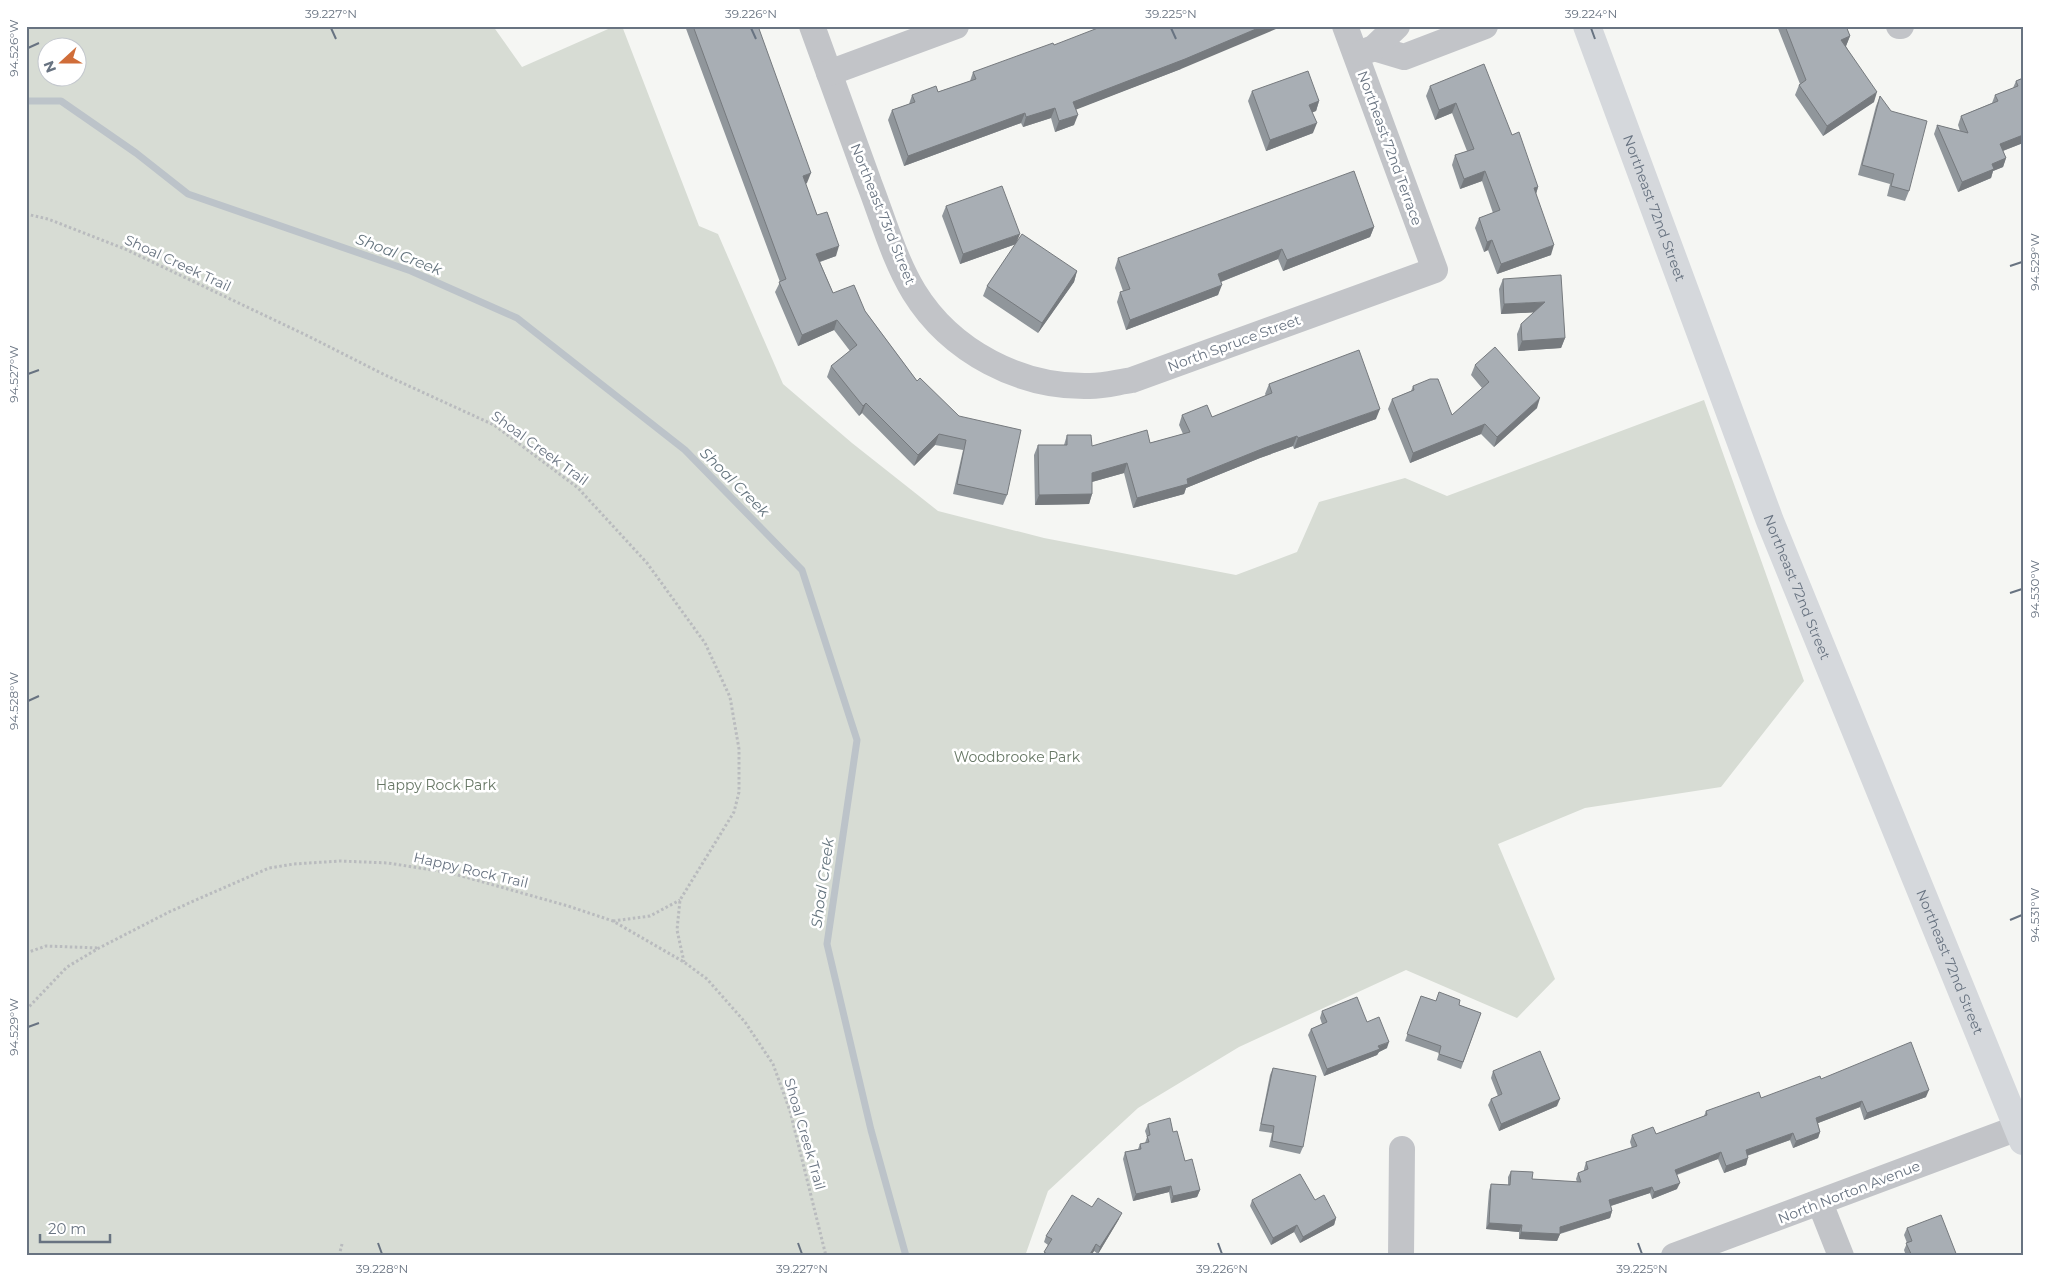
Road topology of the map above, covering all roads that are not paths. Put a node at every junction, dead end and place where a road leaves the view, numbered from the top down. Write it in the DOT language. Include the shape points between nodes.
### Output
graph roads {
  1 [pos="812,26"];
  2 [pos="956,26"];
  3 [pos="1345,26"];
  4 [pos="1397,26"];
  5 [pos="1485,26"];
  6 [pos="1587,26"];
  7 [pos="1365,51"];
  8 [pos="829,73"];
  9 [pos="1435,270"];
  10 [pos="1029,378"];
  11 [pos="2021,1132"];
  12 [pos="1402,1149"];
  13 [pos="1820,1203"];
  14 [pos="1402,1256"];
  15 [pos="1674,1256"];
  16 [pos="1840,1256"];
  1 -- 8 [label="street, Northeast 73rd Street"];
  2 -- 8 [label="street"];
  3 -- 7 [label="street, Northeast 72nd Terrace"];
  4 -- 7 [label="street"];
  5 -- 7 [label="street" via="1404,57"];
  6 -- 11 [label="main road, Northeast 72nd Street" via="1770,521"];
  7 -- 9 [label="street, Northeast 72nd Terrace"];
  8 -- 10 [label="street, Northeast 73rd Street" via="896,256 914,293 940,326 956,340 990,363"];
  9 -- 10 [label="street, North Spruce Street" via="1132,380 1091,386"];
  11 -- 13 [label="street, North Norton Avenue"];
  12 -- 14 [label="street"];
  13 -- 15 [label="street, North Norton Avenue"];
  13 -- 16 [label="street"];
}
